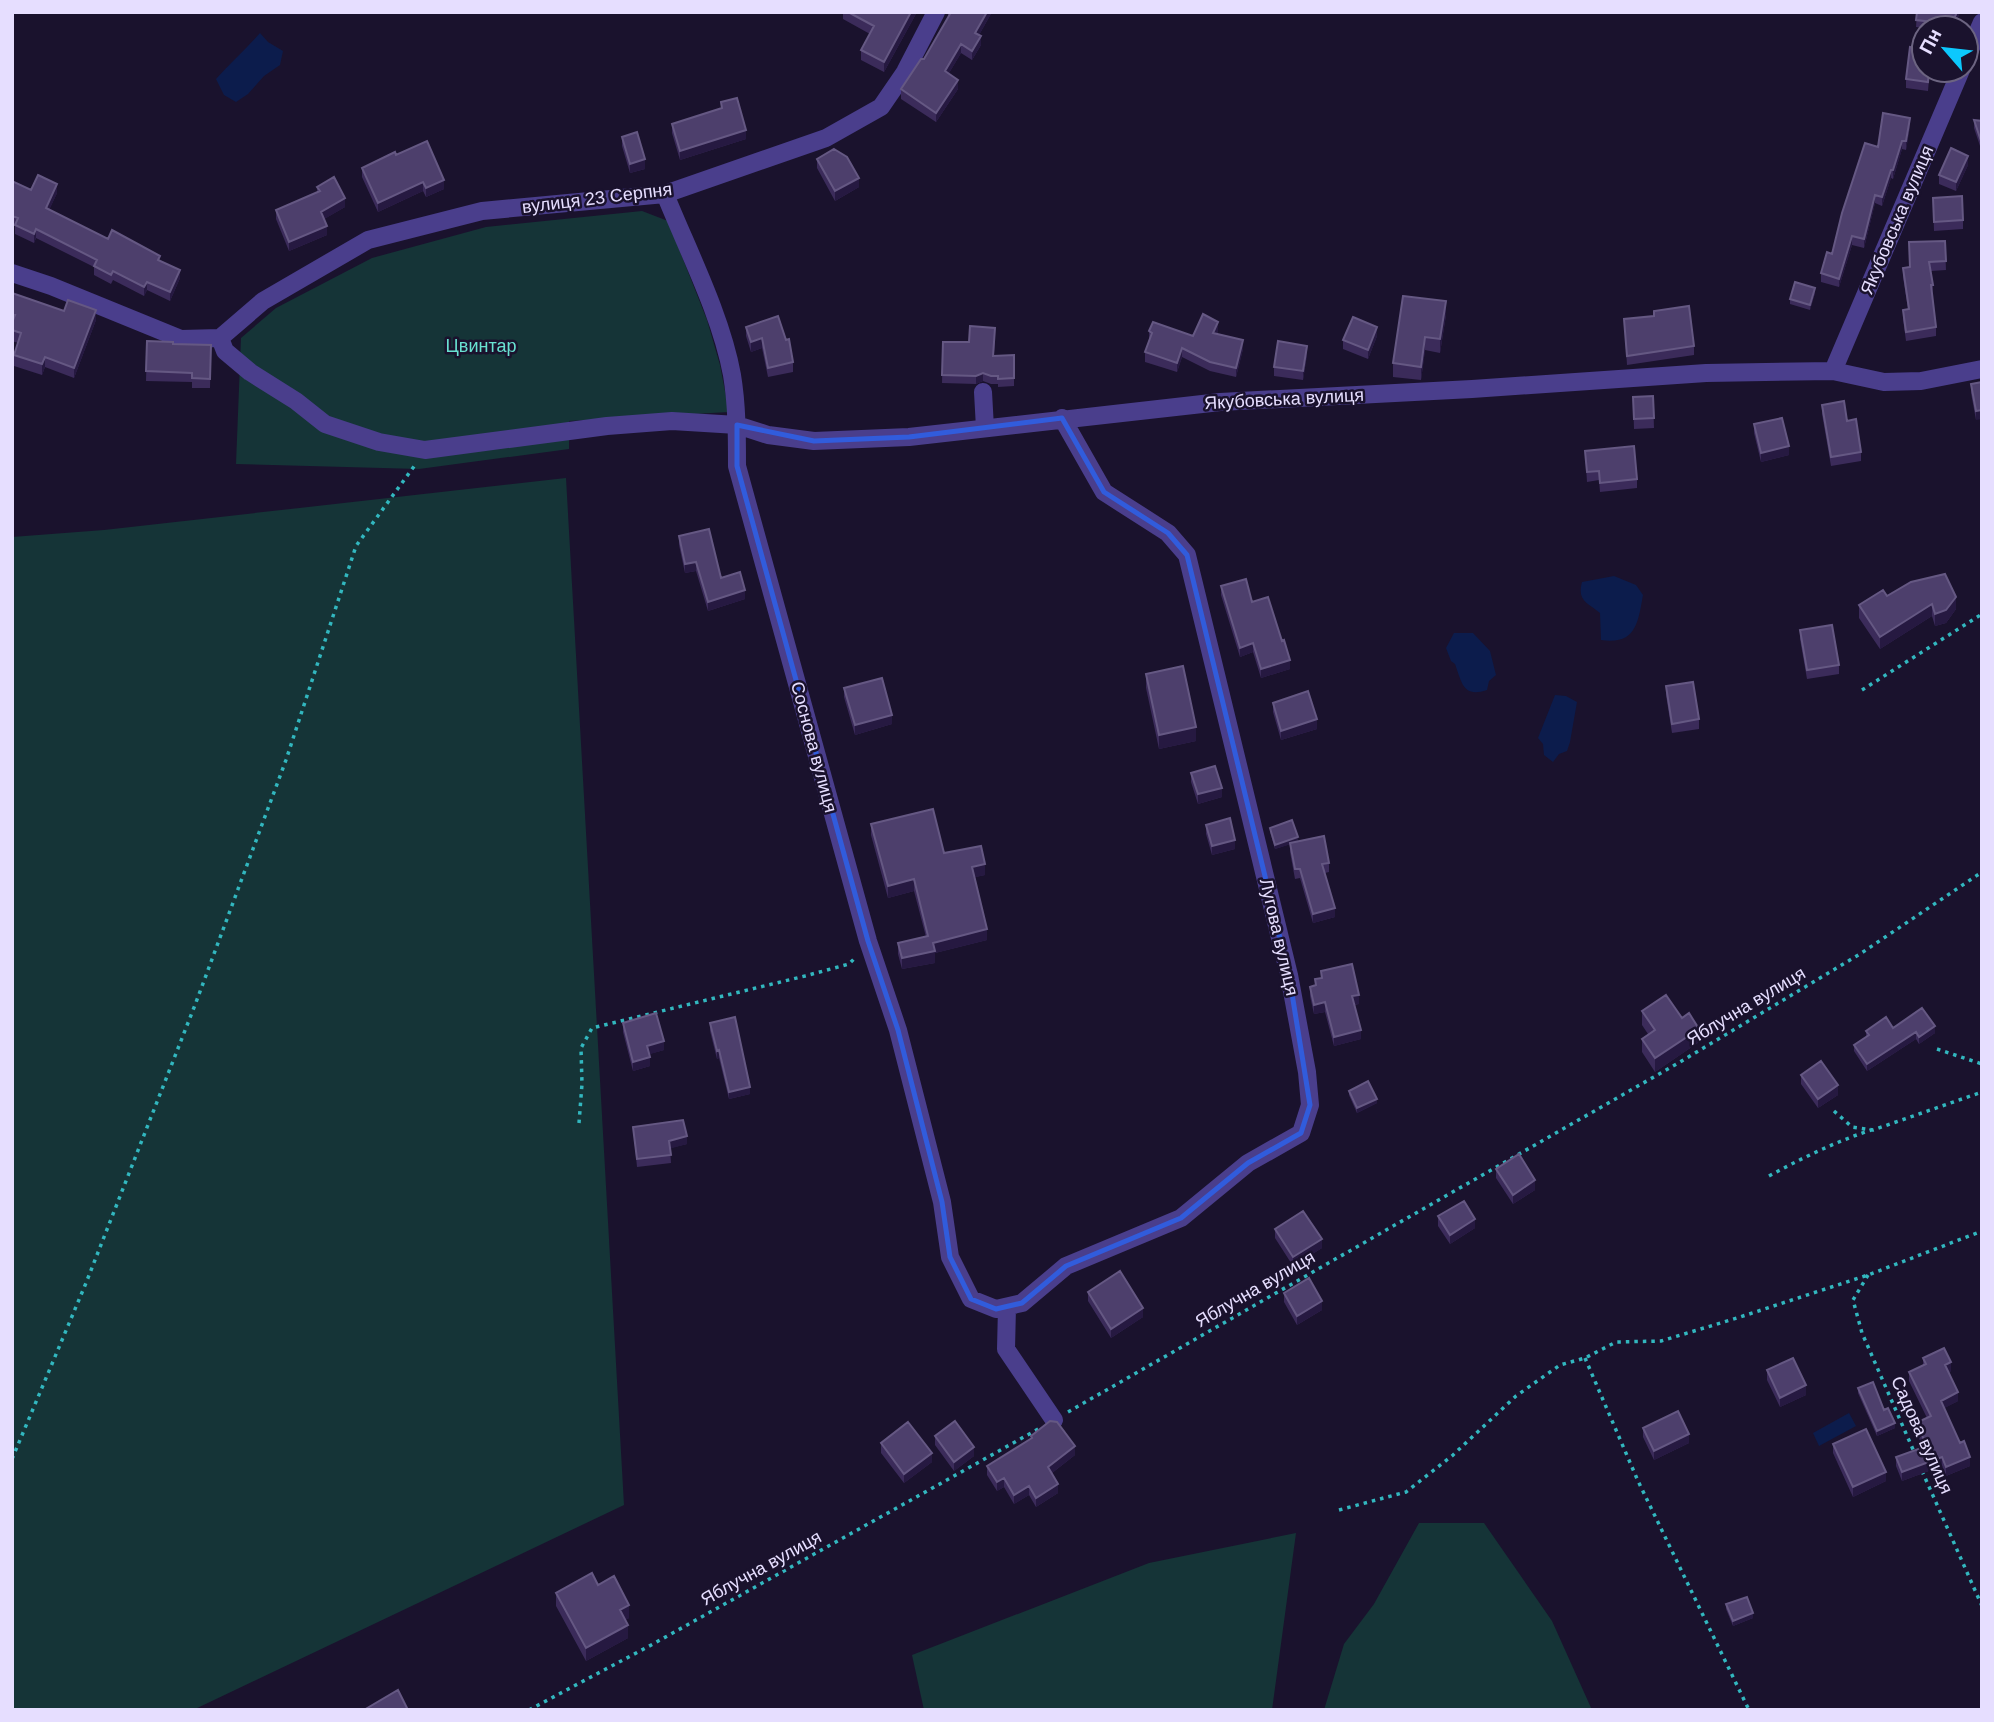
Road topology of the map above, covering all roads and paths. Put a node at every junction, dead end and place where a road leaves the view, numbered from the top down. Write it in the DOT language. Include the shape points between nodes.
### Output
graph roads {
  1 [pos="936,12"];
  2 [pos="1955,84"];
  3 [pos="665,194"];
  4 [pos="12,273"];
  5 [pos="220,338"];
  6 [pos="1982,369"];
  7 [pos="1833,371"];
  8 [pos="983,392"];
  9 [pos="1062,418"];
  10 [pos="737,425"];
  11 [pos="985,428"];
  12 [pos="425,450"];
  13 [pos="1982,614"];
  14 [pos="1862,690"];
  15 [pos="1982,872"];
  16 [pos="869,945"];
  17 [pos="1937,1049"];
  18 [pos="1982,1064"];
  19 [pos="1982,1092"];
  20 [pos="1835,1111"];
  21 [pos="579,1123"];
  22 [pos="1873,1130"];
  23 [pos="1769,1176"];
  24 [pos="1982,1231"];
  25 [pos="1868,1275"];
  26 [pos="1007,1307"];
  27 [pos="1585,1358"];
  28 [pos="1054,1420"];
  29 [pos="20,1441"];
  30 [pos="12,1449"];
  31 [pos="1916,1456"];
  32 [pos="12,1459"];
  33 [pos="1921,1468"];
  34 [pos="1339,1510"];
  35 [pos="1982,1606"];
  36 [pos="529,1710"];
  37 [pos="1749,1710"];
  1 -- 3 [label="street, вулиця 23 Серпня" via="881,107 826,138"];
  2 -- 7 [label="street, Якубовська вулиця"];
  3 -- 5 [label="street, вулиця 23 Серпня" via="482,211 368,240 263,301"];
  3 -- 10 [label="street, Соснова вулиця" via="716,318 732,374"];
  4 -- 5 [label="street" via="181,339"];
  5 -- 12 [label="street, Якубовська вулиця" via="225,351 250,372 325,424 379,442"];
  6 -- 7 [label="street, Якубовська вулиця" via="1921,381 1884,382"];
  7 -- 9 [label="street, Якубовська вулиця" via="1706,373 1220,402"];
  8 -- 11 [label="street"];
  9 -- 11 [label="street, Якубовська вулиця"];
  9 -- 26 [label="street, Лугова вулиця" via="1104,492 1168,533 1187,555 1289,975 1310,1105 1301,1133 1248,1163 1181,1218 1066,1266 1022,1303"];
  10 -- 11 [label="street, Якубовська вулиця" via="814,441"];
  10 -- 12 [label="street, Якубовська вулиця" via="672,421 607,426"];
  10 -- 16 [label="street, Соснова вулиця" via="737,466"];
  12 -- 29 [label="path" via="356,546 286,761 195,1005"];
  13 -- 14 [label="path"];
  15 -- 28 [label="path, Яблучна вулиця" via="1860,954 1680,1062"];
  16 -- 21 [label="path" via="849,964 592,1028 581,1048"];
  16 -- 26 [label="street, Соснова вулиця" via="902,1043 942,1202 950,1257 971,1299 996,1309"];
  17 -- 18 [label="path"];
  19 -- 22 [label="path"];
  20 -- 22 [label="path" via="1852,1127"];
  22 -- 23 [label="path" via="1840,1140"];
  24 -- 25 [label="path"];
  25 -- 27 [label="path" via="1661,1341 1616,1342"];
  25 -- 31 [label="path, Садова вулиця" via="1853,1300 1862,1333"];
  26 -- 28 [label="street" via="1006,1349"];
  27 -- 34 [label="path" via="1560,1365 1516,1396 1406,1492"];
  27 -- 37 [label="path" via="1638,1481"];
  28 -- 36 [label="path, Яблучна вулиця"];
  29 -- 30 [label="path"];
  29 -- 32 [label="path"];
  33 -- 35 [label="path, Садова вулиця"];
}
